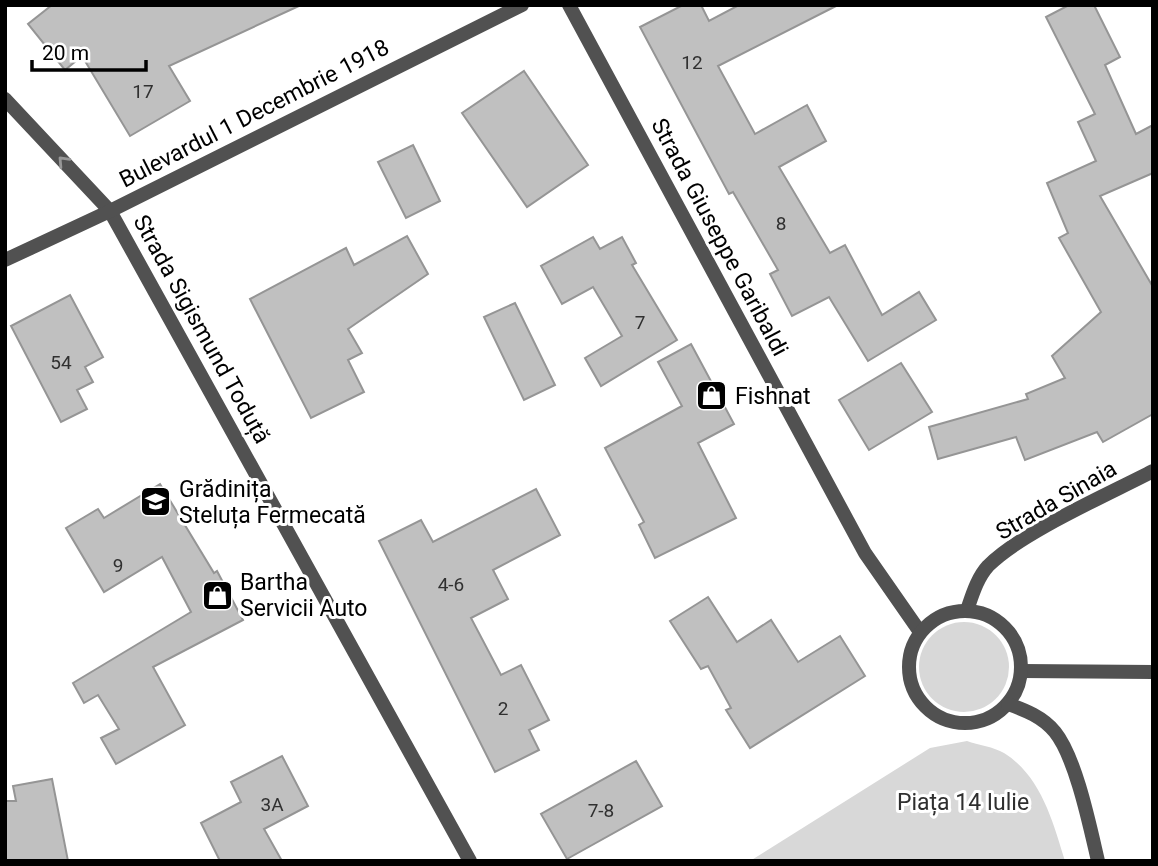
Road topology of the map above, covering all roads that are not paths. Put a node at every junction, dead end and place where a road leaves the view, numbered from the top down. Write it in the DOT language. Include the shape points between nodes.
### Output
graph roads {
  1 [pos="522,5"];
  2 [pos="569,5"];
  3 [pos="5,99"];
  4 [pos="110,211"];
  5 [pos="5,260"];
  6 [pos="1153,471"];
  7 [pos="967,610"];
  8 [pos="920,632"];
  9 [pos="1022,671"];
  10 [pos="1153,672"];
  11 [pos="1008,704"];
  12 [pos="470,861"];
  13 [pos="1098,861"];
  1 -- 4 [label="street, Bulevardul 1 Decembrie 1918"];
  2 -- 8 [label="street, Strada Giuseppe Garibaldi" via="865,552"];
  4 -- 3 [label="street, Strada Sigismund Toduță, one-way"];
  4 -- 5 [label="street, Bulevardul 1 Decembrie 1918"];
  4 -- 12 [label="street, Strada Sigismund Toduță"];
  6 -- 7 [label="street, Strada Sinaia" via="1021,542 988,567"];
  7 -- 8 [label="street" via="949,612"];
  7 -- 9 [label="street" via="985,614 1013,636"];
  8 -- 11 [label="street" via="911,648 909,674 929,711 961,724 987,719"];
  9 -- 10 [label="street"];
  9 -- 11 [label="street"];
  11 -- 13 [label="street" via="1034,714 1055,732 1078,789"];
}
